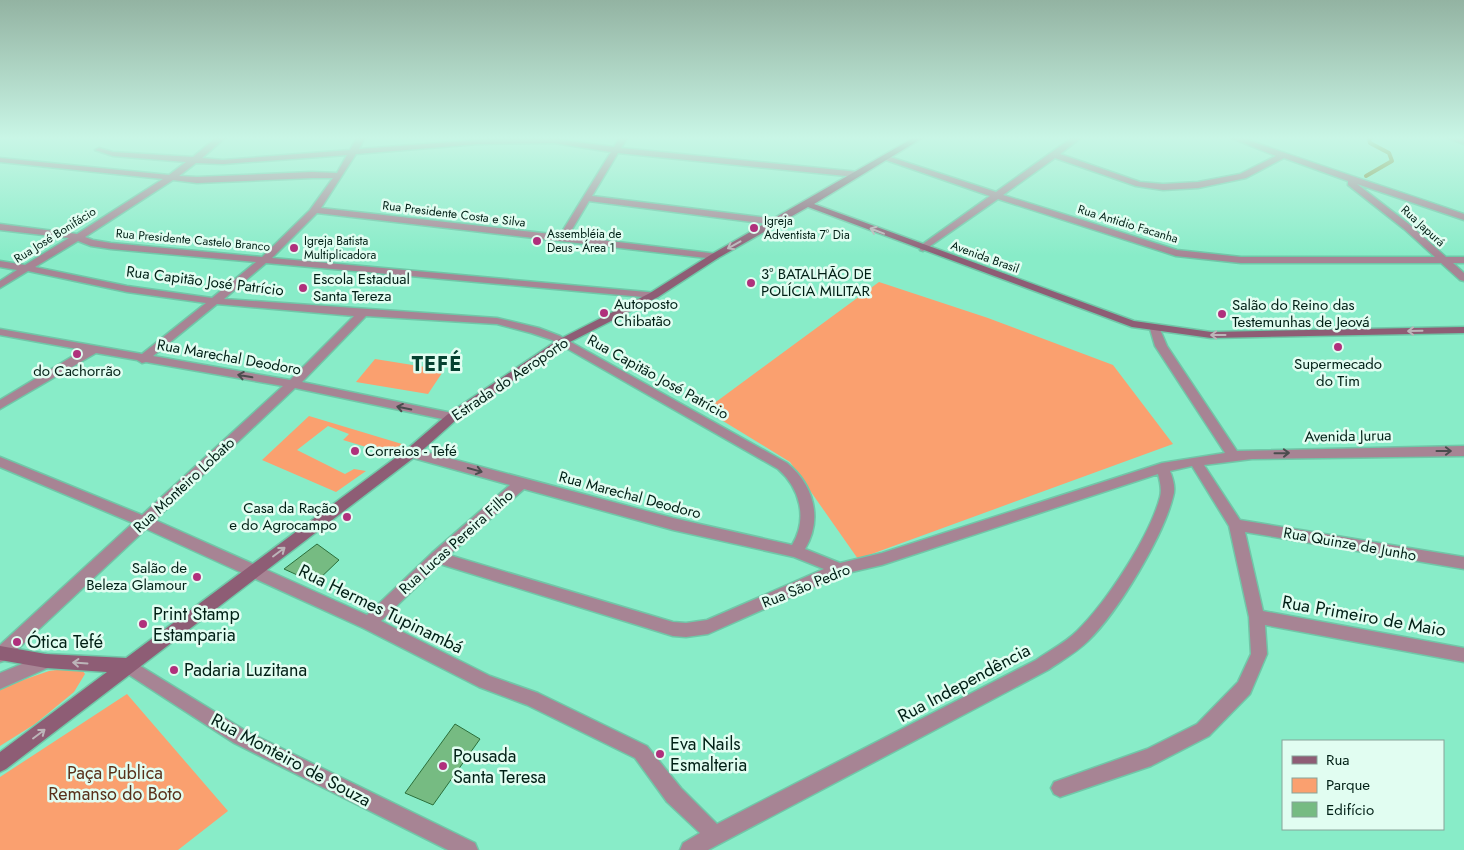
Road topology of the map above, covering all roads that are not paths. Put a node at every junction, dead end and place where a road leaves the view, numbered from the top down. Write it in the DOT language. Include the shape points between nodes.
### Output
graph roads {
  1 [pos="338,176"];
  2 [pos="155,177"];
  3 [pos="274,177"];
  4 [pos="599,177"];
  5 [pos="852,177"];
  6 [pos="940,177"];
  7 [pos="1020,177"];
  8 [pos="1118,177"];
  9 [pos="1240,177"];
  10 [pos="1341,177"];
  11 [pos="1342,177"];
  12 [pos="167,178"];
  13 [pos="995,195"];
  14 [pos="586,198"];
  15 [pos="807,204"];
  16 [pos="314,210"];
  17 [pos="1464,217"];
  18 [pos="776,222"];
  19 [pos="0,227"];
  20 [pos="75,236"];
  21 [pos="562,239"];
  22 [pos="923,248"];
  23 [pos="715,256"];
  24 [pos="266,259"];
  25 [pos="1442,260"];
  26 [pos="1464,260"];
  27 [pos="0,264"];
  28 [pos="26,268"];
  29 [pos="1464,278"];
  30 [pos="0,285"];
  31 [pos="654,295"];
  32 [pos="212,301"];
  33 [pos="363,313"];
  34 [pos="1155,329"];
  35 [pos="1464,330"];
  36 [pos="0,332"];
  37 [pos="562,342"];
  38 [pos="95,348"];
  39 [pos="142,358"];
  40 [pos="293,384"];
  41 [pos="0,405"];
  42 [pos="452,418"];
  43 [pos="1464,451"];
  44 [pos="411,453"];
  45 [pos="1233,455"];
  46 [pos="1195,460"];
  47 [pos="0,462"];
  48 [pos="1162,468"];
  49 [pos="521,483"];
  50 [pos="145,522"];
  51 [pos="1236,525"];
  52 [pos="796,552"];
  53 [pos="437,557"];
  54 [pos="1464,563"];
  55 [pos="840,569"];
  56 [pos="254,570"];
  57 [pos="1257,617"];
  58 [pos="370,623"];
  59 [pos="1,654"];
  60 [pos="1464,654"];
  61 [pos="46,661"];
  62 [pos="129,666"];
  63 [pos="0,680"];
  64 [pos="0,763"];
  65 [pos="1060,788"];
  66 [pos="715,835"];
  67 [pos="468,850"];
  68 [pos="690,850"];
  1 -- 16 [label="street"];
  2 -- 12 [label="street"];
  3 -- 12 [label="street"];
  4 -- 14 [label="street"];
  5 -- 15 [label="street, Estrada do Aeroporto"];
  6 -- 13 [label="street, Rua Antidio Facanha"];
  7 -- 13 [label="street"];
  8 -- 9 [label="street" via="1163,187 1198,185"];
  10 -- 25 [label="street, Rua Japurá" via="1365,192"];
  11 -- 17 [label="street"];
  12 -- 20 [label="street, Rua José Bonifácio"];
  13 -- 22 [label="street"];
  13 -- 25 [label="street, Rua Antidio Facanha" via="1176,253 1241,260"];
  14 -- 18 [label="street"];
  14 -- 21 [label="street"];
  15 -- 18 [label="street, Estrada do Aeroporto"];
  22 -- 15 [label="street, Avenida Brasil, one-way"];
  16 -- 21 [label="street, Rua Presidente Costa e Silva"];
  16 -- 24 [label="street"];
  18 -- 23 [label="street, Estrada do Aeroporto, one-way"];
  19 -- 20 [label="street, Rua Presidente Castelo Branco"];
  20 -- 24 [label="street, Rua Presidente Castelo Branco" via="111,246"];
  20 -- 28 [label="street, Rua José Bonifácio"];
  21 -- 23 [label="street, Rua Presidente Costa e Silva"];
  22 -- 34 [label="street, Avenida Brasil" via="1132,324"];
  23 -- 31 [label="street, Estrada do Aeroporto"];
  24 -- 31 [label="street, Rua Presidente Castelo Branco"];
  24 -- 32 [label="street"];
  25 -- 26 [label="street, Rua Antidio Facanha"];
  25 -- 29 [label="street, Rua Japurá"];
  27 -- 28 [label="street, Rua Capitão José Patrício"];
  28 -- 30 [label="street, Rua José Bonifácio"];
  28 -- 32 [label="street, Rua Capitão José Patrício" via="127,289"];
  31 -- 37 [label="street, Estrada do Aeroporto"];
  32 -- 33 [label="street, Rua Capitão José Patrício"];
  32 -- 39 [label="street"];
  33 -- 37 [label="street, Rua Capitão José Patrício" via="497,321 535,330"];
  33 -- 40 [label="street, Rua Monteiro Lobato"];
  35 -- 34 [label="street, Avenida Brasil, one-way" via="1211,335"];
  34 -- 45 [label="street" via="1161,346"];
  36 -- 38 [label="street, Rua Marechal Deodoro"];
  37 -- 42 [label="street, Estrada do Aeroporto"];
  37 -- 52 [label="street, Rua Capitão José Patrício" via="792,474 806,494 807,505 804,540"];
  38 -- 39 [label="street, Rua Marechal Deodoro"];
  38 -- 41 [label="street"];
  40 -- 39 [label="street, Rua Marechal Deodoro, one-way"];
  42 -- 40 [label="street, Rua Marechal Deodoro, one-way"];
  40 -- 50 [label="street, Rua Monteiro Lobato"];
  42 -- 44 [label="street, Estrada do Aeroporto"];
  45 -- 43 [label="street, Avenida Jurua, one-way"];
  44 -- 49 [label="street, Rua Marechal Deodoro, one-way"];
  56 -- 44 [label="street, Estrada do Aeroporto, one-way"];
  45 -- 46 [label="street, Rua São Pedro"];
  46 -- 48 [label="street, Rua São Pedro"];
  46 -- 51 [label="street"];
  47 -- 50 [label="street, Rua Hermes Tupinambá"];
  48 -- 55 [label="street, Rua São Pedro" via="882,559"];
  48 -- 66 [label="street, Rua Independência" via="1167,481 1167,496 1150,537 1113,600 1082,637 1042,665"];
  49 -- 52 [label="street, Rua Marechal Deodoro" via="673,524"];
  49 -- 53 [label="street, Rua Lucas Pereira Filho"];
  50 -- 56 [label="street, Rua Hermes Tupinambá"];
  50 -- 59 [label="street, Rua Monteiro Lobato"];
  51 -- 54 [label="street, Rua Quinze de Junho"];
  51 -- 57 [label="street"];
  52 -- 55 [label="street, Rua Marechal Deodoro"];
  53 -- 55 [label="street, Rua São Pedro" via="686,630 708,627"];
  53 -- 58 [label="street, Rua Lucas Pereira Filho"];
  56 -- 58 [label="street, Rua Hermes Tupinambá"];
  56 -- 62 [label="street, Estrada do Aeroporto"];
  57 -- 60 [label="street, Rua Primeiro de Maio"];
  57 -- 65 [label="street" via="1259,654 1244,688 1203,730 1152,757"];
  58 -- 66 [label="street, Rua Hermes Tupinambá" via="485,682 532,699 640,752 674,795"];
  59 -- 61 [label="street, Rua Monteiro de Souza"];
  62 -- 61 [label="street, Rua Monteiro de Souza, one-way"];
  61 -- 63 [label="street"];
  64 -- 62 [label="street, Estrada do Aeroporto, one-way"];
  62 -- 67 [label="street, Rua Monteiro de Souza" via="240,737"];
  66 -- 68 [label="street, Rua Independência"];
}
